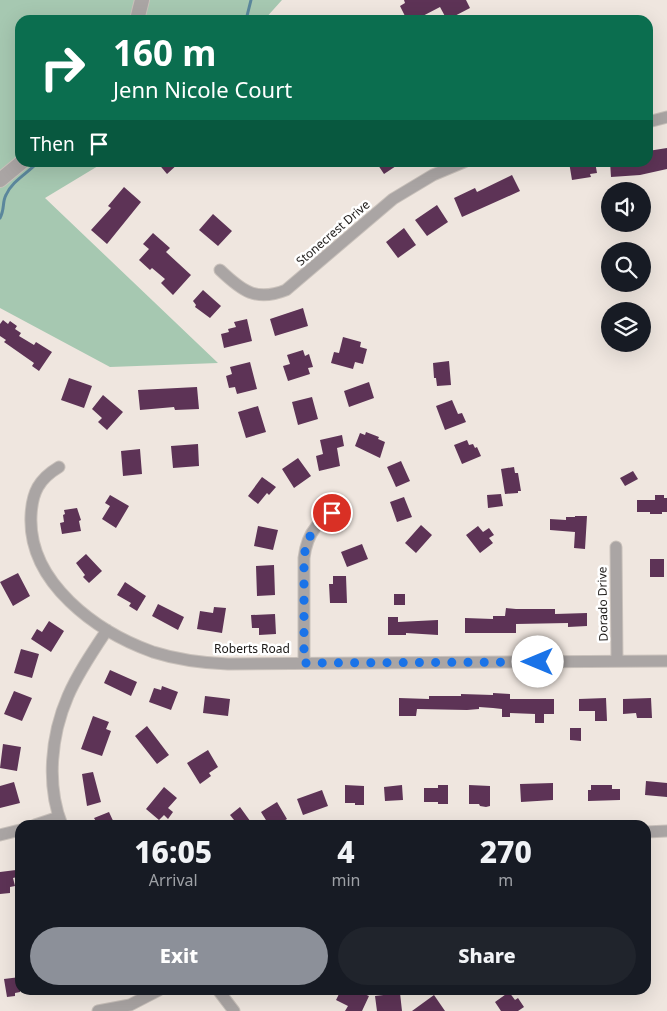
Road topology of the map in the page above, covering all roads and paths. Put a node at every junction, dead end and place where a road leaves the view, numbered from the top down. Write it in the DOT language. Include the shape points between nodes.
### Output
graph roads {
  1 [pos="142,0"];
  2 [pos="138,15"];
  3 [pos="667,117"];
  4 [pos="653,121"];
  5 [pos="16,167"];
  6 [pos="452,167"];
  7 [pos="0,180"];
  8 [pos="220,270"];
  9 [pos="59,467"];
  10 [pos="344,508"];
  11 [pos="616,547"];
  12 [pos="107,630"];
  13 [pos="617,661"];
  14 [pos="667,661"];
  15 [pos="304,663"];
  16 [pos="60,820"];
  17 [pos="15,831"];
  18 [pos="667,831"];
  19 [pos="651,832"];
  20 [pos="0,835"];
  21 [pos="149,995"];
  22 [pos="222,995"];
  23 [pos="98,1011"];
  24 [pos="234,1011"];
  1 -- 2 [label="street"];
  3 -- 4 [label="street"];
  5 -- 7 [label="street"];
  6 -- 8 [label="street, Stonecrest Drive" via="393,199 286,290 262,296 251,294"];
  9 -- 12 [label="street, Roberts Road" via="43,478 34,495 31,523 34,542 46,573 56,586"];
  10 -- 15 [label="street" via="318,523 305,546"];
  11 -- 13 [label="street, Dorado Drive"];
  12 -- 15 [label="street, Roberts Road" via="154,652 197,662"];
  12 -- 16 [label="street" via="76,678 58,724 53,776"];
  13 -- 14 [label="street, Roberts Road"];
  13 -- 15 [label="street, Roberts Road"];
  17 -- 20 [label="street"];
  18 -- 19 [label="street"];
  21 -- 23 [label="street" via="130,1004"];
  22 -- 24 [label="street"];
}
